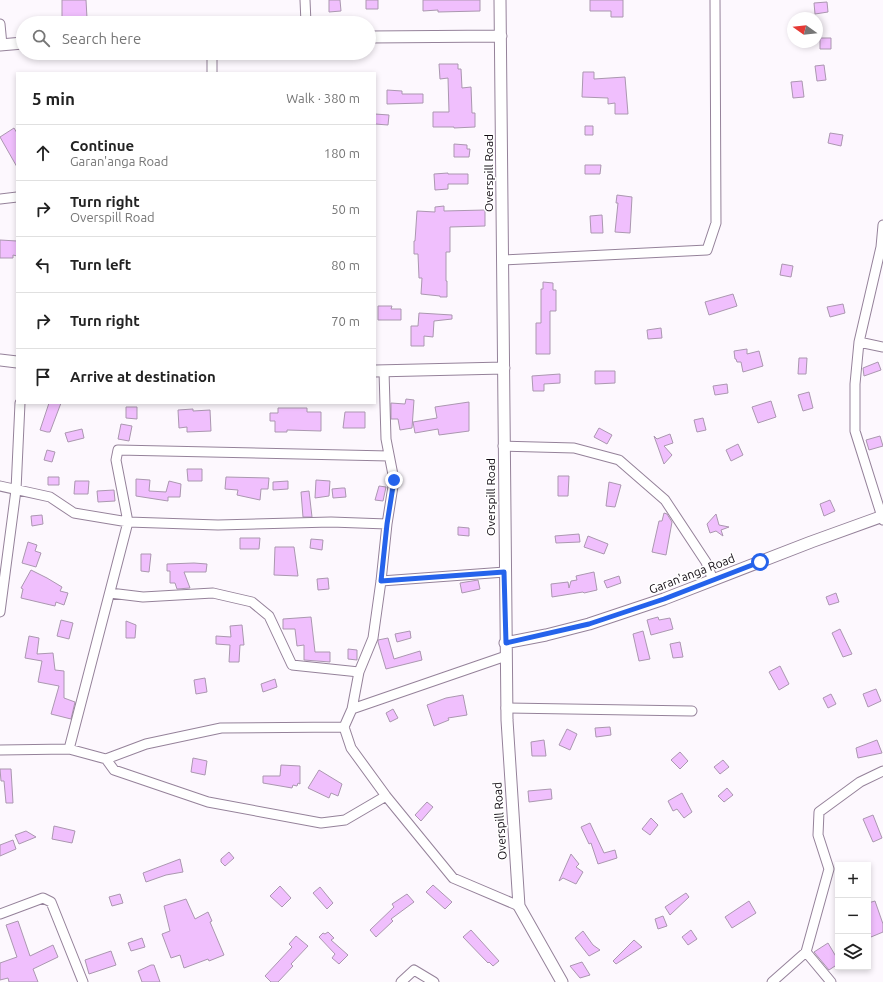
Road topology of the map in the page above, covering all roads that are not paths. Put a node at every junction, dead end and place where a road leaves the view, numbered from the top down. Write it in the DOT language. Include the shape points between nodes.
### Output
graph roads {
  1 [pos="305,0"];
  2 [pos="500,0"];
  3 [pos="715,0"];
  4 [pos="306,16"];
  5 [pos="0,24"];
  6 [pos="501,36"];
  7 [pos="376,37"];
  8 [pos="16,44"];
  9 [pos="1,45"];
  10 [pos="212,60"];
  11 [pos="212,72"];
  12 [pos="16,197"];
  13 [pos="0,199"];
  14 [pos="883,225"];
  15 [pos="502,260"];
  16 [pos="859,342"];
  17 [pos="883,348"];
  18 [pos="0,360"];
  19 [pos="16,362"];
  20 [pos="504,368"];
  21 [pos="380,371"];
  22 [pos="20,404"];
  23 [pos="504,446"];
  24 [pos="390,456"];
  25 [pos="0,486"];
  26 [pos="16,490"];
  27 [pos="883,517"];
  28 [pos="128,522"];
  29 [pos="387,524"];
  30 [pos="504,572"];
  31 [pos="713,580"];
  32 [pos="381,581"];
  33 [pos="110,593"];
  34 [pos="0,612"];
  35 [pos="506,643"];
  36 [pos="506,656"];
  37 [pos="359,672"];
  38 [pos="506,708"];
  39 [pos="352,709"];
  40 [pos="692,711"];
  41 [pos="344,727"];
  42 [pos="69,749"];
  43 [pos="0,750"];
  44 [pos="106,759"];
  45 [pos="883,771"];
  46 [pos="386,796"];
  47 [pos="519,906"];
  48 [pos="0,914"];
  49 [pos="806,952"];
  50 [pos="83,982"];
  51 [pos="401,982"];
  52 [pos="434,982"];
  53 [pos="562,982"];
  54 [pos="772,982"];
  55 [pos="831,982"];
  1 -- 4 [label="street"];
  2 -- 6 [label="street, Overspill Road"];
  3 -- 15 [label="street" via="716,223 707,250"];
  5 -- 9 [label="street"];
  6 -- 7 [label="street"];
  6 -- 15 [label="street, Overspill Road"];
  8 -- 9 [label="street"];
  10 -- 11 [label="street"];
  12 -- 13 [label="street"];
  14 -- 16 [label="street" via="881,247"];
  15 -- 20 [label="street, Overspill Road"];
  16 -- 17 [label="street"];
  16 -- 27 [label="street" via="855,384 855,431"];
  18 -- 19 [label="street"];
  20 -- 21 [label="street"];
  20 -- 23 [label="street, Overspill Road"];
  21 -- 24 [label="street"];
  22 -- 26 [label="street"];
  23 -- 30 [label="street, Overspill Road"];
  23 -- 31 [label="street" via="574,448 619,460 665,500 706,562"];
  24 -- 28 [label="street" via="118,450 116,460"];
  24 -- 29 [label="street" via="394,480"];
  25 -- 26 [label="street"];
  26 -- 28 [label="street" via="50,497 74,513"];
  26 -- 34 [label="street"];
  27 -- 31 [label="street, Garan'anga Road"];
  28 -- 29 [label="street" via="218,525 331,522"];
  28 -- 33 [label="street"];
  29 -- 32 [label="street"];
  30 -- 32 [label="street"];
  30 -- 35 [label="street, Overspill Road"];
  31 -- 35 [label="street, Garan'anga Road" via="589,624"];
  32 -- 37 [label="street" via="373,638"];
  33 -- 37 [label="street" via="143,598 213,593 252,602 269,616 292,665"];
  33 -- 42 [label="street"];
  35 -- 36 [label="street, Overspill Road"];
  36 -- 38 [label="street, Overspill Road"];
  36 -- 39 [label="street"];
  37 -- 39 [label="street"];
  38 -- 40 [label="street"];
  38 -- 47 [label="street, Overspill Road"];
  39 -- 41 [label="street"];
  41 -- 44 [label="street" via="221,728 146,744"];
  41 -- 46 [label="street" via="351,748"];
  42 -- 43 [label="street"];
  42 -- 44 [label="street"];
  44 -- 46 [label="street" via="114,770 208,802 320,823 345,820"];
  45 -- 49 [label="street" via="860,782 819,812 818,835 828,870"];
  46 -- 47 [label="street" via="453,878"];
  47 -- 53 [label="street, Overspill Road"];
  48 -- 50 [label="street" via="43,898 51,902"];
  49 -- 54 [label="street"];
  49 -- 55 [label="street"];
  51 -- 52 [label="street" via="414,970"];
}
